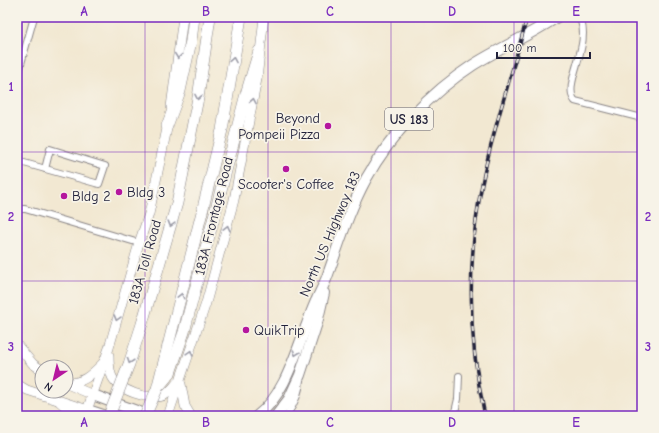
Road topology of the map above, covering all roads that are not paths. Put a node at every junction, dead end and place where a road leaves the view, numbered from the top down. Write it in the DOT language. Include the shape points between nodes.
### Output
graph roads {
  1 [pos="34,17"];
  2 [pos="183,17"];
  3 [pos="194,17"];
  4 [pos="210,17"];
  5 [pos="241,17"];
  6 [pos="264,17"];
  7 [pos="556,17"];
  8 [pos="579,17"];
  9 [pos="259,51"];
  10 [pos="17,78"];
  11 [pos="642,118"];
  12 [pos="167,126"];
  13 [pos="17,161"];
  14 [pos="45,169"];
  15 [pos="17,209"];
  16 [pos="139,243"];
  17 [pos="327,278"];
  18 [pos="17,345"];
  19 [pos="109,348"];
  20 [pos="104,362"];
  21 [pos="34,365"];
  22 [pos="300,375"];
  23 [pos="459,376"];
  24 [pos="182,379"];
  25 [pos="74,382"];
  26 [pos="17,384"];
  27 [pos="74,387"];
  28 [pos="157,389"];
  29 [pos="34,392"];
  30 [pos="93,395"];
  31 [pos="57,399"];
  32 [pos="86,413"];
  33 [pos="259,415"];
  34 [pos="71,416"];
  35 [pos="107,416"];
  36 [pos="145,416"];
  37 [pos="150,416"];
  38 [pos="168,416"];
  39 [pos="191,416"];
  40 [pos="276,416"];
  41 [pos="286,416"];
  42 [pos="454,416"];
  1 -- 10 [label="street"];
  2 -- 12 [label="main road, one-way"];
  3 -- 12 [label="highway" via="180,91"];
  4 -- 35 [label="highway, 183A Toll Road, one-way, bridge" via="198,98 177,203 129,364"];
  28 -- 5 [label="highway, one-way" via="222,130"];
  6 -- 9 [label="main road, 183A Frontage Road"];
  7 -- 17 [label="main road, North US Highway 183 / US 183" via="472,66 407,121 366,179 347,221"];
  8 -- 11 [label="street" via="584,31 572,83 572,97 575,101"];
  24 -- 9 [label="main road, 183A Frontage Road, one-way" via="234,200 257,79"];
  9 -- 28 [label="highway" via="184,332 170,372"];
  12 -- 16 [label="main road" via="149,214"];
  13 -- 14 [label="street"];
  14 -- 14 [label="street" via="99,184 105,166 50,149"];
  15 -- 16 [label="street" via="25,209"];
  16 -- 19 [label="main road, one-way"];
  17 -- 22 [label="main road, US 183" via="317,323"];
  17 -- 33 [label="main road, North US Highway 183 / US 183, one-way" via="316,299 283,384"];
  18 -- 21 [label="main road"];
  19 -- 20 [label="main road"];
  19 -- 24 [label="main road" via="111,375 124,389 148,397 159,397 165,395"];
  20 -- 25 [label="main road" via="86,379"];
  20 -- 30 [label="main road"];
  22 -- 40 [label="main road, US 183" via="289,399"];
  22 -- 41 [label="street" via="298,393"];
  23 -- 42 [label="street"];
  24 -- 38 [label="main road, 183A Frontage Road"];
  24 -- 39 [label="main road" via="184,402"];
  26 -- 29 [label="main road"];
  27 -- 30 [label="main road"];
  28 -- 36 [label="highway, bridge"];
  30 -- 32 [label="main road"];
  30 -- 37 [label="main road"];
  31 -- 32 [label="main road"];
  31 -- 34 [label="main road"];
  32 -- 35 [label="main road"];
}
